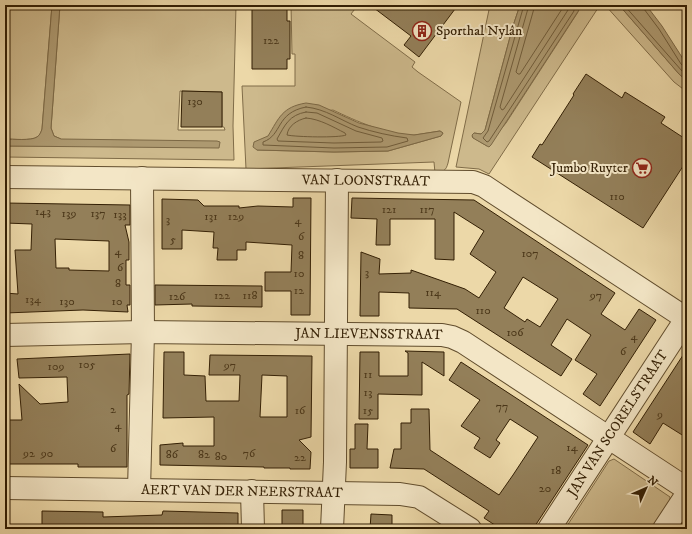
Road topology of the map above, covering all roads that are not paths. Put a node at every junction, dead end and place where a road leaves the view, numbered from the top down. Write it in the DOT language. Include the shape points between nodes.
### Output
graph roads {
  1 [pos="5,176"];
  2 [pos="142,178"];
  3 [pos="338,180"];
  4 [pos="687,319"];
  5 [pos="143,332"];
  6 [pos="336,333"];
  7 [pos="5,335"];
  8 [pos="608,438"];
  9 [pos="5,488"];
  10 [pos="687,489"];
  11 [pos="139,490"];
  12 [pos="252,491"];
  13 [pos="333,492"];
  14 [pos="687,494"];
  15 [pos="253,529"];
  16 [pos="332,529"];
  17 [pos="470,529"];
  18 [pos="549,529"];
  19 [pos="664,529"];
  1 -- 2 [label="street, VAN LOONSTRAAT"];
  2 -- 3 [label="street, VAN LOONSTRAAT"];
  2 -- 5 [label="street"];
  3 -- 4 [label="street, VAN LOONSTRAAT" via="462,181 484,186"];
  3 -- 6 [label="street"];
  4 -- 8 [label="street, JAN VAN SCORELSTRAAT"];
  5 -- 6 [label="street, JAN LIEVENSSTRAAT"];
  5 -- 7 [label="street, JAN LIEVENSSTRAAT"];
  5 -- 11 [label="street"];
  6 -- 8 [label="street, JAN LIEVENSSTRAAT" via="452,337"];
  6 -- 13 [label="street" via="336,462"];
  8 -- 10 [label="street, JAN LIEVENSSTRAAT"];
  8 -- 18 [label="street, JAN VAN SCORELSTRAAT"];
  9 -- 11 [label="street, AERT VAN DER NEERSTRAAT"];
  11 -- 12 [label="street, AERT VAN DER NEERSTRAAT"];
  12 -- 13 [label="street, AERT VAN DER NEERSTRAAT"];
  12 -- 15 [label="street"];
  13 -- 16 [label="street"];
  13 -- 17 [label="street, AERT VAN DER NEERSTRAAT" via="419,497"];
  14 -- 19 [label="street"];
}
